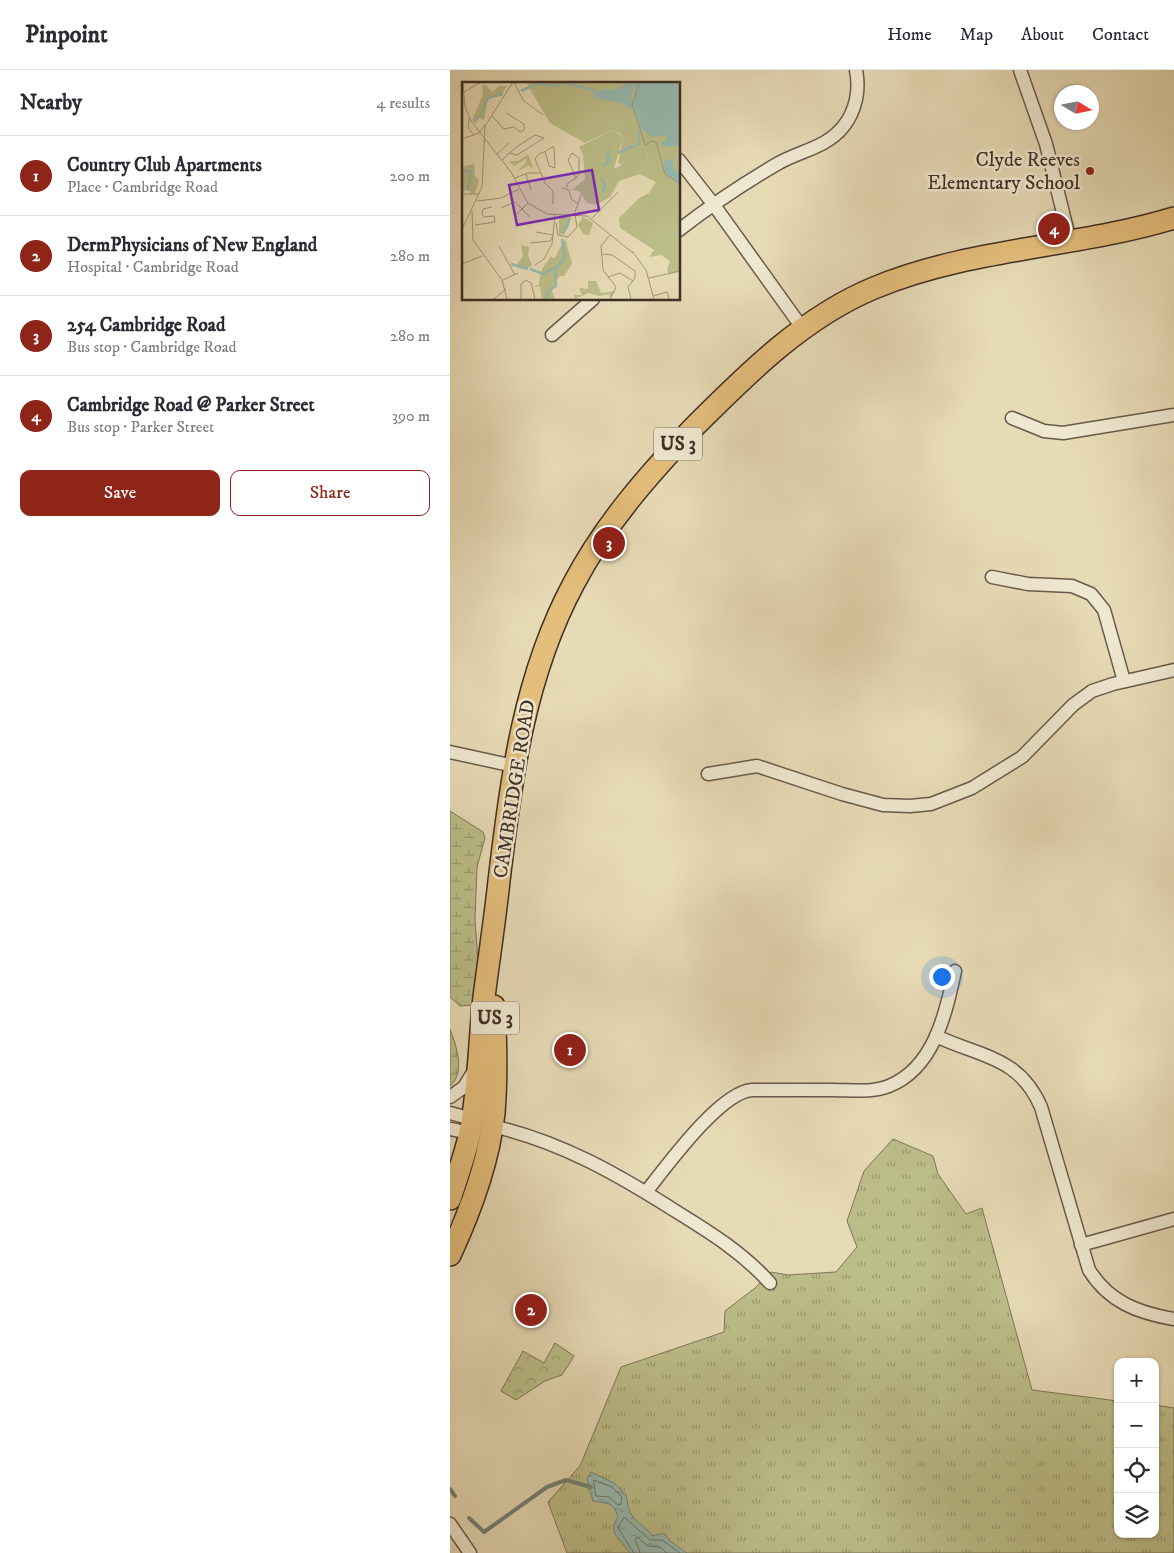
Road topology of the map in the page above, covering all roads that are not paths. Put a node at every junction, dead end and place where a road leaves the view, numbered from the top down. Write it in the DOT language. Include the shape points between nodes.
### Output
graph roads {
  1 [pos="856,70"];
  2 [pos="1020,70"];
  3 [pos="680,161"];
  4 [pos="714,205"];
  5 [pos="1174,218"];
  6 [pos="680,229"];
  7 [pos="1070,241"];
  8 [pos="592,300"];
  9 [pos="803,329"];
  10 [pos="552,334"];
  11 [pos="1174,415"];
  12 [pos="1012,418"];
  13 [pos="992,577"];
  14 [pos="1174,670"];
  15 [pos="1124,681"];
  16 [pos="450,752"];
  17 [pos="514,766"];
  18 [pos="708,774"];
  19 [pos="490,958"];
  20 [pos="955,971"];
  21 [pos="936,1036"];
  22 [pos="478,1062"];
  23 [pos="450,1097"];
  24 [pos="450,1114"];
  25 [pos="492,1126"];
  26 [pos="464,1127"];
  27 [pos="450,1162"];
  28 [pos="450,1187"];
  29 [pos="646,1192"];
  30 [pos="450,1199"];
  31 [pos="1174,1219"];
  32 [pos="1080,1245"];
  33 [pos="450,1255"];
  34 [pos="770,1283"];
  35 [pos="1174,1319"];
  36 [pos="450,1524"];
  37 [pos="470,1553"];
  1 -- 4 [label="street" via="855,104 847,122 838,132 822,144 776,164"];
  2 -- 7 [label="street" via="1046,144"];
  3 -- 4 [label="street"];
  4 -- 6 [label="street"];
  4 -- 9 [label="street"];
  5 -- 7 [label="highway, CAMBRIDGE ROAD / US 3"];
  7 -- 9 [label="highway, CAMBRIDGE ROAD / US 3" via="962,261 907,276 856,296"];
  8 -- 10 [label="street"];
  9 -- 17 [label="highway, CAMBRIDGE ROAD / US 3" via="687,434 635,492 602,536 568,593 544,650 527,701"];
  11 -- 12 [label="street" via="1064,433 1044,431"];
  13 -- 15 [label="street" via="1028,584 1076,587 1090,594 1105,614"];
  14 -- 15 [label="street"];
  15 -- 18 [label="street" via="1096,689 1083,697 1010,766 972,788 931,804 898,806 866,801 757,766"];
  16 -- 17 [label="street"];
  17 -- 19 [label="highway, CAMBRIDGE ROAD / US 3"];
  19 -- 22 [label="highway, CAMBRIDGE ROAD / US 3"];
  19 -- 25 [label="highway, CAMBRIDGE ROAD / US 3" via="496,1070"];
  20 -- 21 [label="street" via="946,1012"];
  21 -- 29 [label="street" via="913,1071 902,1080 882,1088 748,1090 737,1094 701,1127"];
  21 -- 32 [label="street" via="1003,1062 1017,1072 1033,1091 1041,1107"];
  22 -- 23 [label="street" via="464,1087"];
  22 -- 26 [label="highway, CAMBRIDGE ROAD / US 3"];
  24 -- 26 [label="street"];
  25 -- 26 [label="highway"];
  25 -- 29 [label="street" via="574,1154"];
  25 -- 33 [label="highway, CAMBRIDGE ROAD / US 3" via="479,1180"];
  26 -- 30 [label="highway, CAMBRIDGE ROAD / US 3"];
  27 -- 28 [label="street"];
  29 -- 34 [label="street" via="730,1246"];
  31 -- 32 [label="street"];
  32 -- 35 [label="street" via="1089,1270 1112,1297 1136,1310"];
  36 -- 37 [label="street"];
}
